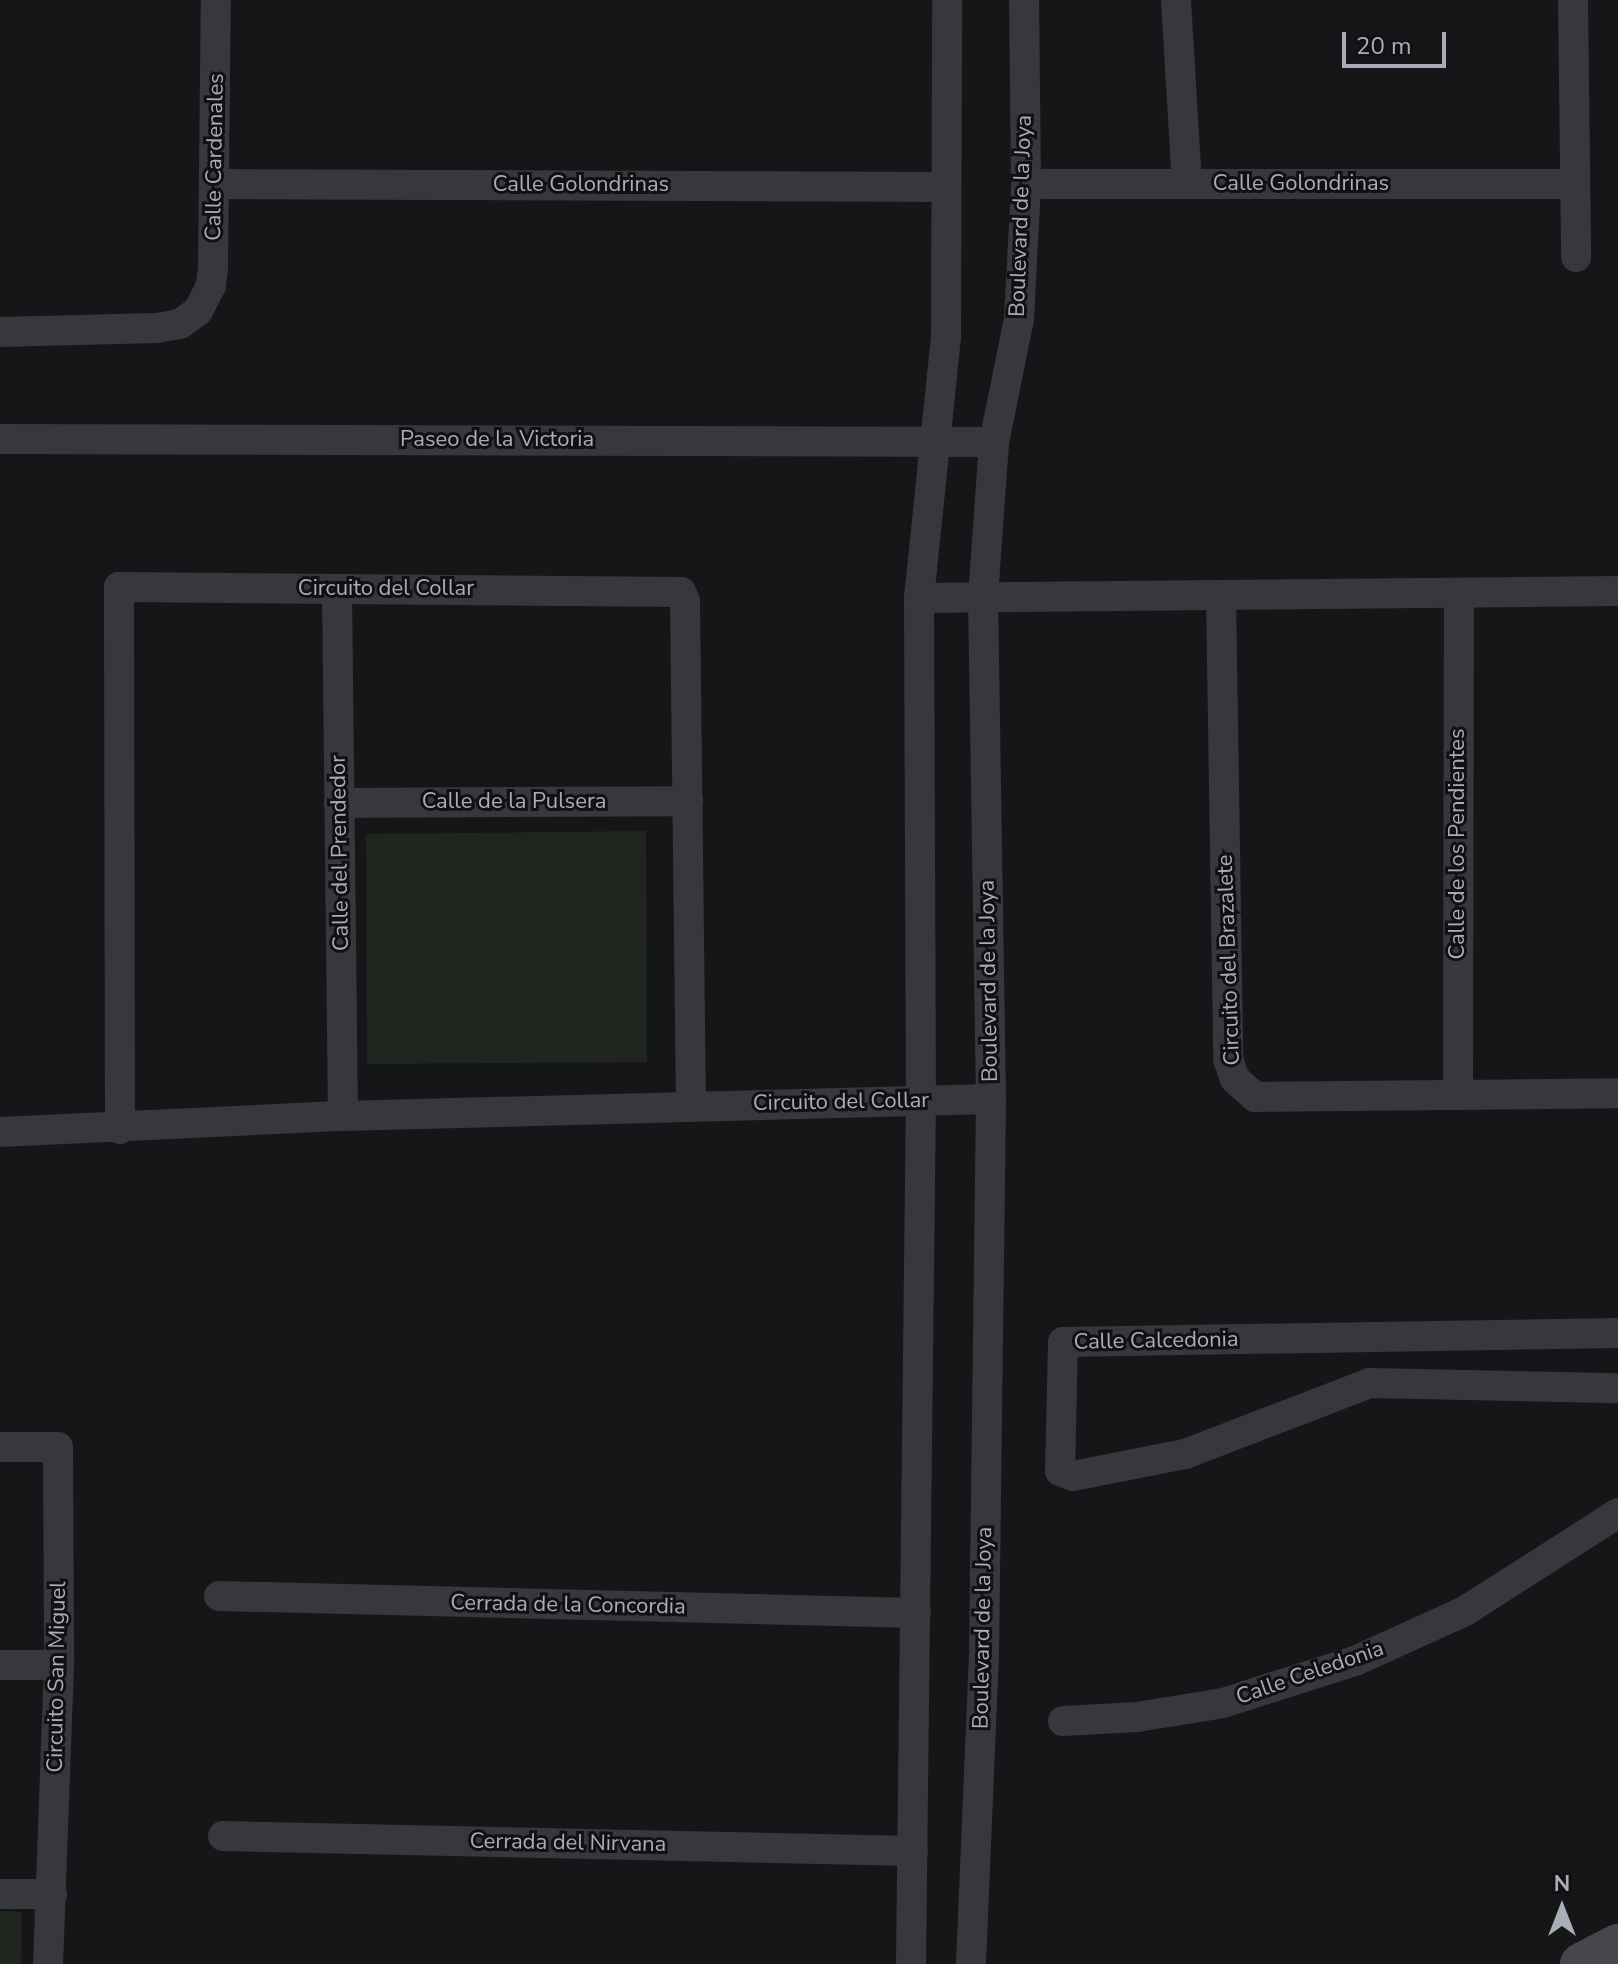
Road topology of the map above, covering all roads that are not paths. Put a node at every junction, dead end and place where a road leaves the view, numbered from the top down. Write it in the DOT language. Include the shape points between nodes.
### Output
graph roads {
  1 [pos="216,0"];
  2 [pos="947,0"];
  3 [pos="1024,0"];
  4 [pos="1176,0"];
  5 [pos="1573,0"];
  6 [pos="216,184"];
  7 [pos="1026,184"];
  8 [pos="1187,184"];
  9 [pos="1575,184"];
  10 [pos="946,187"];
  11 [pos="1576,257"];
  12 [pos="0,332"];
  13 [pos="0,439"];
  14 [pos="932,441"];
  15 [pos="994,442"];
  16 [pos="337,589"];
  17 [pos="1618,591"];
  18 [pos="1459,593"];
  19 [pos="1221,595"];
  20 [pos="983,597"];
  21 [pos="919,598"];
  22 [pos="688,801"];
  23 [pos="339,803"];
  24 [pos="1618,1093"];
  25 [pos="1458,1095"];
  26 [pos="991,1099"];
  27 [pos="921,1101"];
  28 [pos="691,1105"];
  29 [pos="343,1116"];
  30 [pos="120,1129"];
  31 [pos="0,1132"];
  32 [pos="1618,1333"];
  33 [pos="1367,1339"];
  34 [pos="1370,1383"];
  35 [pos="1618,1388"];
  36 [pos="0,1447"];
  37 [pos="1618,1513"];
  38 [pos="219,1596"];
  39 [pos="916,1613"];
  40 [pos="0,1665"];
  41 [pos="59,1665"];
  42 [pos="1063,1721"];
  43 [pos="223,1836"];
  44 [pos="913,1851"];
  45 [pos="0,1894"];
  46 [pos="52,1894"];
  47 [pos="1618,1945"];
  48 [pos="48,1964"];
  49 [pos="911,1964"];
  50 [pos="971,1964"];
  51 [pos="1581,1964"];
  1 -- 6 [label="street, Calle Cardenales"];
  2 -- 10 [label="street"];
  3 -- 7 [label="street, Boulevard de la Joya"];
  4 -- 8 [label="street"];
  5 -- 9 [label="street"];
  6 -- 10 [label="street, Calle Golondrinas"];
  6 -- 12 [label="street, Calle Cardenales" via="211,286 198,311 180,324"];
  7 -- 8 [label="street, Calle Golondrinas"];
  7 -- 15 [label="street, Boulevard de la Joya" via="1019,319"];
  8 -- 9 [label="street, Calle Golondrinas"];
  9 -- 11 [label="street"];
  10 -- 14 [label="street" via="946,338"];
  13 -- 14 [label="street, Paseo de la Victoria"];
  14 -- 15 [label="street, Paseo de la Victoria"];
  14 -- 21 [label="street"];
  15 -- 20 [label="street, Boulevard de la Joya"];
  16 -- 22 [label="street, Circuito del Collar" via="681,592"];
  16 -- 23 [label="street, Calle del Prendedor"];
  16 -- 30 [label="street, Circuito del Collar" via="119,587"];
  17 -- 18 [label="street"];
  18 -- 19 [label="street"];
  18 -- 25 [label="street, Calle de los Pendientes"];
  19 -- 20 [label="street"];
  19 -- 25 [label="street, Circuito del Brazalete" via="1230,1071 1255,1097"];
  20 -- 21 [label="street"];
  20 -- 26 [label="street, Boulevard de la Joya"];
  21 -- 27 [label="street"];
  22 -- 23 [label="street, Calle de la Pulsera"];
  22 -- 28 [label="street, Circuito del Collar"];
  23 -- 29 [label="street, Calle del Prendedor"];
  24 -- 25 [label="street, Circuito del Brazalete"];
  26 -- 27 [label="street, Circuito del Collar"];
  26 -- 50 [label="street, Boulevard de la Joya" via="984,1656"];
  27 -- 28 [label="street, Circuito del Collar"];
  27 -- 39 [label="street"];
  28 -- 29 [label="street, Circuito del Collar"];
  29 -- 30 [label="street, Circuito del Collar"];
  30 -- 31 [label="street, Circuito del Collar"];
  32 -- 33 [label="street, Calle Calcedonia"];
  33 -- 34 [label="street"];
  33 -- 34 [label="street, Calle Calcedonia" via="1063,1342 1060,1471 1073,1476 1185,1454"];
  34 -- 35 [label="street, Calle Calcedonia"];
  36 -- 41 [label="street, Circuito San Miguel" via="58,1447"];
  37 -- 42 [label="street, Calle Celedonia" via="1465,1611 1355,1661 1223,1703 1137,1717"];
  38 -- 39 [label="street, Cerrada de la Concordia"];
  39 -- 44 [label="street"];
  40 -- 41 [label="street"];
  41 -- 46 [label="street, Circuito San Miguel"];
  43 -- 44 [label="street, Cerrada del Nirvana"];
  44 -- 49 [label="street"];
  45 -- 46 [label="street"];
  46 -- 48 [label="street, Circuito San Miguel"];
  47 -- 51 [label="street"];
}
